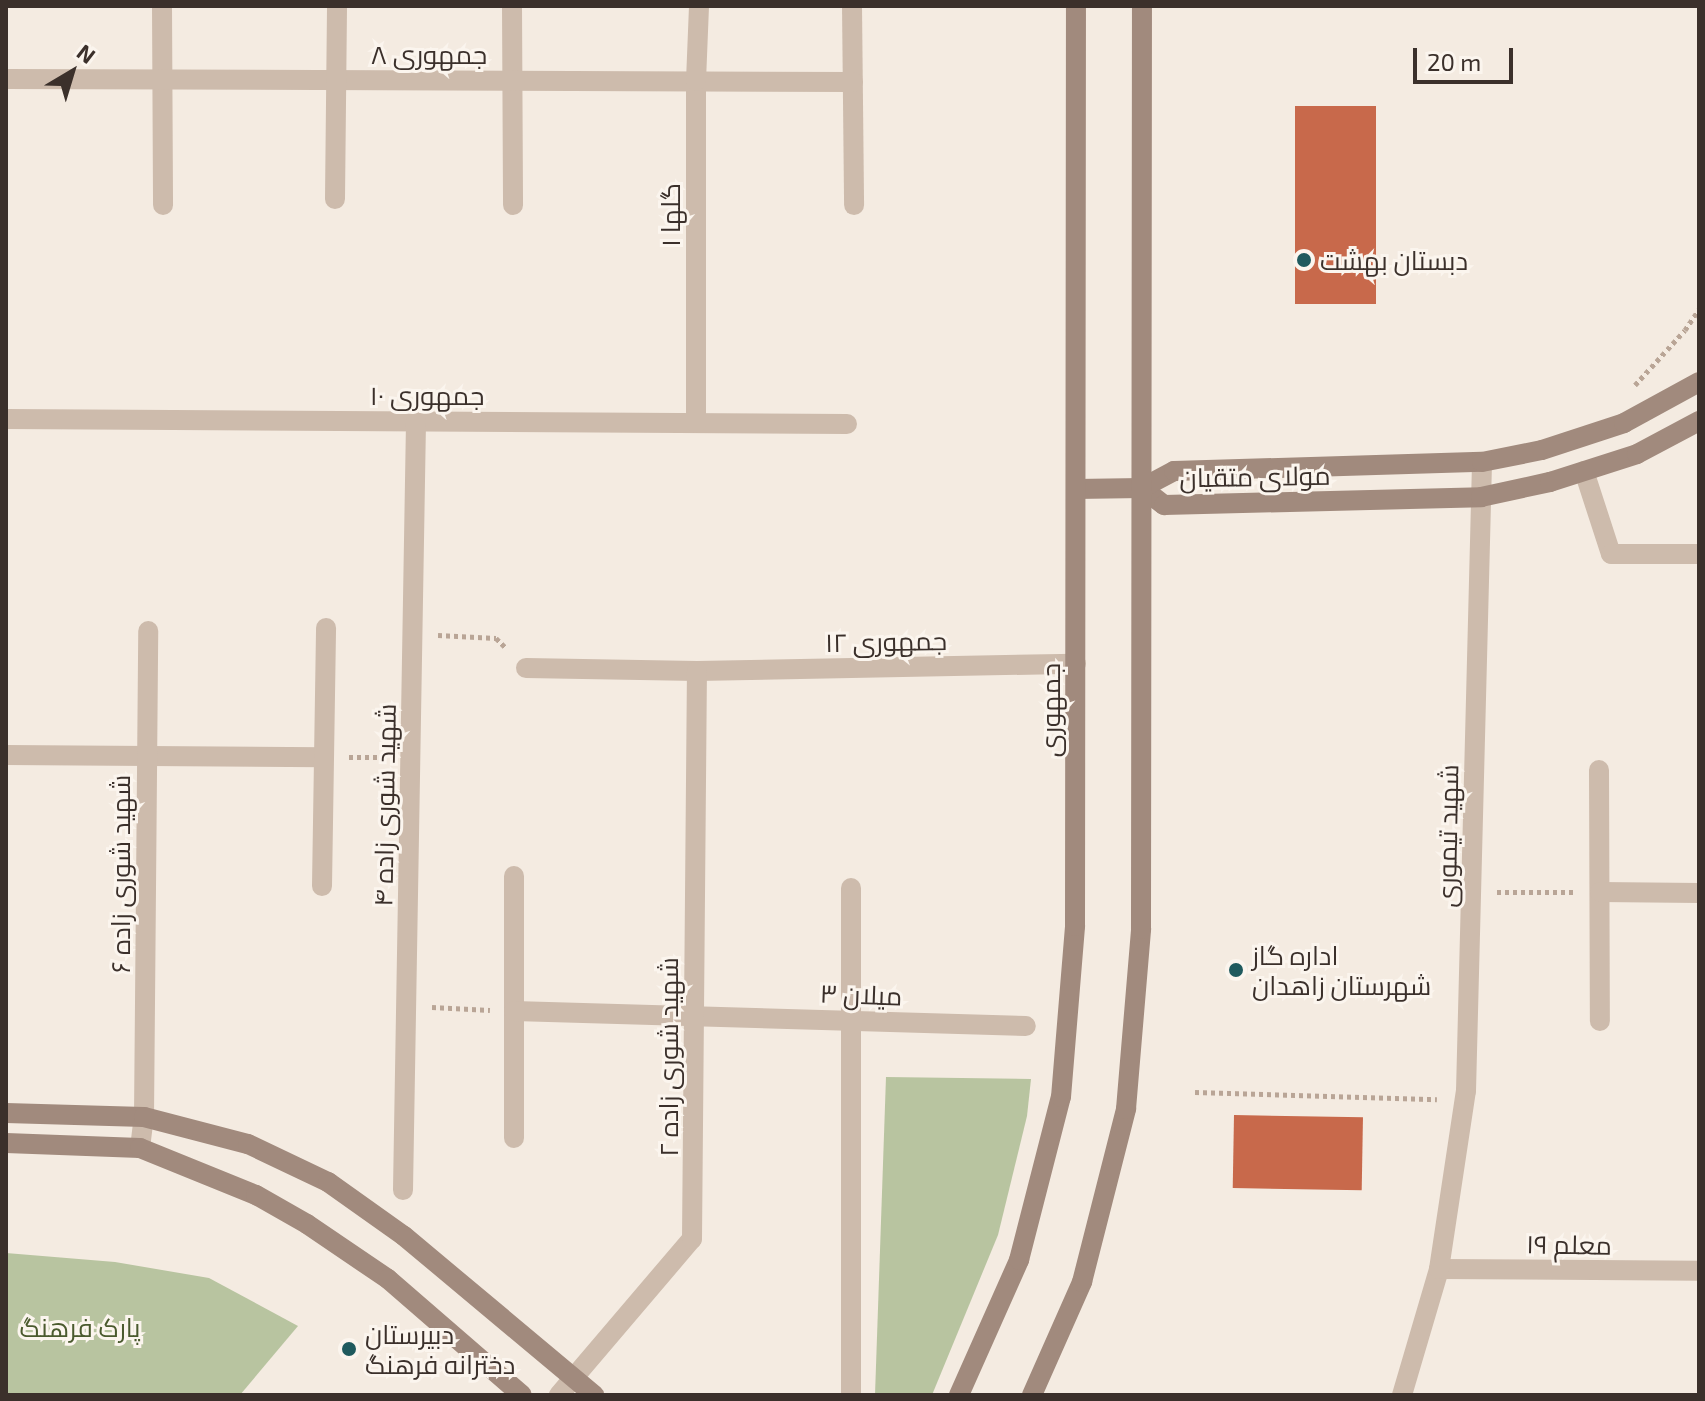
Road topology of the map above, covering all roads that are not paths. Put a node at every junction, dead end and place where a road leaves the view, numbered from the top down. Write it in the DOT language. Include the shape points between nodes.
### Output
graph roads {
  1 [pos="162,6"];
  2 [pos="337,6"];
  3 [pos="512,6"];
  4 [pos="699,6"];
  5 [pos="852,6"];
  6 [pos="1076,6"];
  7 [pos="1142,6"];
  8 [pos="6,79"];
  9 [pos="162,79"];
  10 [pos="336,80"];
  11 [pos="513,80"];
  12 [pos="696,81"];
  13 [pos="853,82"];
  14 [pos="335,199"];
  15 [pos="163,205"];
  16 [pos="513,205"];
  17 [pos="854,205"];
  18 [pos="1699,382"];
  19 [pos="6,419"];
  20 [pos="416,421"];
  21 [pos="1699,421"];
  22 [pos="696,423"];
  23 [pos="847,424"];
  24 [pos="1482,462"];
  25 [pos="1584,471"];
  26 [pos="1142,488"];
  27 [pos="1076,489"];
  28 [pos="1481,497"];
  29 [pos="1699,554"];
  30 [pos="326,628"];
  31 [pos="148,631"];
  32 [pos="1076,664"];
  33 [pos="526,668"];
  34 [pos="697,671"];
  35 [pos="6,755"];
  36 [pos="147,756"];
  37 [pos="324,757"];
  38 [pos="1599,770"];
  39 [pos="514,876"];
  40 [pos="322,886"];
  41 [pos="851,888"];
  42 [pos="1600,892"];
  43 [pos="1699,893"];
  44 [pos="514,1011"];
  45 [pos="694,1015"];
  46 [pos="851,1019"];
  47 [pos="1600,1021"];
  48 [pos="1026,1026"];
  49 [pos="6,1113"];
  50 [pos="144,1117"];
  51 [pos="514,1138"];
  52 [pos="6,1143"];
  53 [pos="140,1148"];
  54 [pos="403,1190"];
  55 [pos="1439,1269"];
  56 [pos="1699,1271"];
  57 [pos="573,1378"];
  58 [pos="522,1395"];
  59 [pos="559,1395"];
  60 [pos="594,1395"];
  61 [pos="851,1395"];
  62 [pos="959,1395"];
  63 [pos="1032,1395"];
  64 [pos="1402,1395"];
  1 -- 9 [label="street"];
  2 -- 10 [label="street"];
  3 -- 11 [label="street"];
  4 -- 12 [label="street, گلها ۱"];
  5 -- 13 [label="street"];
  6 -- 27 [label="main road, جمهوری"];
  7 -- 26 [label="main road"];
  8 -- 9 [label="street, جمهوری ۸"];
  9 -- 10 [label="street, جمهوری ۸"];
  9 -- 15 [label="street"];
  10 -- 11 [label="street, جمهوری ۸"];
  10 -- 14 [label="street"];
  11 -- 12 [label="street, جمهوری ۸"];
  11 -- 16 [label="street"];
  12 -- 13 [label="street, جمهوری ۸"];
  12 -- 22 [label="street, گلها ۱"];
  13 -- 17 [label="street"];
  18 -- 24 [label="main road, مولای متقیان" via="1624,423 1542,450"];
  19 -- 20 [label="street, جمهوری ۱۰"];
  20 -- 22 [label="street, جمهوری ۱۰"];
  20 -- 54 [label="street, شهید شوری زاده ۴"];
  21 -- 25 [label="main road, مولای متقیان" via="1637,454"];
  22 -- 23 [label="street, جمهوری ۱۰"];
  24 -- 26 [label="main road, مولای متقیان" via="1174,471"];
  24 -- 28 [label="street, شهید تیموری"];
  25 -- 28 [label="main road, مولای متقیان"];
  25 -- 29 [label="street" via="1611,554"];
  26 -- 27 [label="main road"];
  26 -- 28 [label="main road, مولای متقیان" via="1164,505"];
  26 -- 63 [label="main road" via="1141,929 1126,1109 1082,1282"];
  27 -- 32 [label="main road, جمهوری"];
  28 -- 55 [label="street, شهید تیموری" via="1465,1100"];
  30 -- 37 [label="street"];
  31 -- 36 [label="street, شهید شوری زاده ۶"];
  32 -- 34 [label="street, جمهوری ۱۲"];
  32 -- 62 [label="main road, جمهوری" via="1075,926 1061,1097 1019,1260"];
  33 -- 34 [label="street, جمهوری ۱۲"];
  34 -- 45 [label="street, شهید شوری زاده ۲"];
  35 -- 36 [label="street"];
  36 -- 37 [label="street"];
  36 -- 50 [label="street, شهید شوری زاده ۶"];
  37 -- 40 [label="street"];
  38 -- 42 [label="street"];
  39 -- 44 [label="street"];
  41 -- 46 [label="street"];
  42 -- 43 [label="street"];
  42 -- 47 [label="street"];
  44 -- 45 [label="street, میلان ۳"];
  44 -- 51 [label="street"];
  45 -- 46 [label="street, میلان ۳"];
  45 -- 57 [label="street, شهید شوری زاده ۲" via="692,1239"];
  46 -- 48 [label="street, میلان ۳"];
  46 -- 61 [label="street"];
  49 -- 50 [label="main road"];
  50 -- 53 [label="street, شهید شوری زاده ۶"];
  50 -- 57 [label="main road" via="248,1144 328,1182 404,1236"];
  52 -- 53 [label="main road"];
  53 -- 58 [label="main road" via="256,1195 307,1224 388,1279"];
  55 -- 56 [label="street, معلم ۱۹"];
  55 -- 64 [label="street, شهید تیموری"];
  57 -- 59 [label="street, شهید شوری زاده ۲"];
  57 -- 60 [label="main road"];
}
